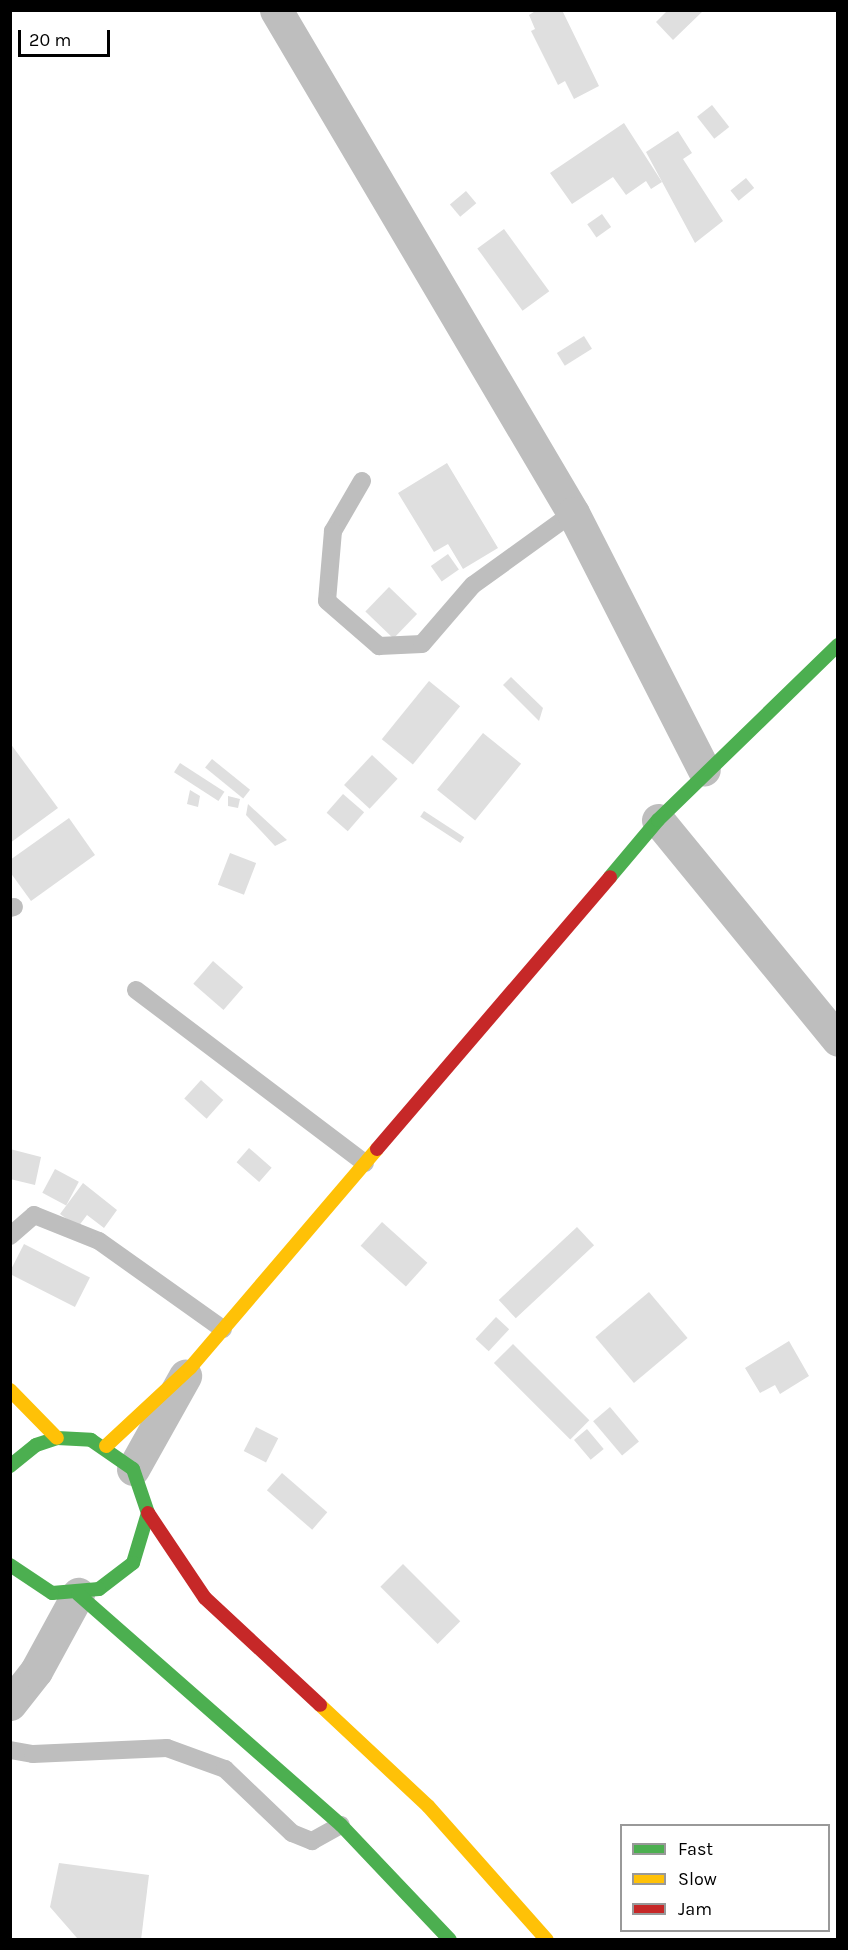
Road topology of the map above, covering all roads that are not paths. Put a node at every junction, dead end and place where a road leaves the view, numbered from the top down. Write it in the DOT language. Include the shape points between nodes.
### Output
graph roads {
  1 [pos="276,10"];
  2 [pos="362,481"];
  3 [pos="573,513"];
  4 [pos="837,645"];
  5 [pos="704,770"];
  6 [pos="658,820"];
  7 [pos="136,990"];
  8 [pos="837,1040"];
  9 [pos="365,1163"];
  10 [pos="10,1236"];
  11 [pos="223,1329"];
  12 [pos="190,1368"];
  13 [pos="10,1390"];
  14 [pos="57,1438"];
  15 [pos="106,1446"];
  16 [pos="10,1466"];
  17 [pos="134,1469"];
  18 [pos="148,1513"];
  19 [pos="10,1565"];
  20 [pos="78,1594"];
  21 [pos="23,1667"];
  22 [pos="10,1704"];
  23 [pos="10,1750"];
  24 [pos="341,1825"];
  25 [pos="450,1940"];
  26 [pos="547,1940"];
  1 -- 3 [label="street"];
  2 -- 3 [label="lane" via="333,531 327,601 380,646 422,645 473,585"];
  3 -- 5 [label="street"];
  4 -- 5 [label="main road"];
  5 -- 6 [label="main road"];
  6 -- 8 [label="street"];
  6 -- 9 [label="main road"];
  7 -- 9 [label="lane"];
  9 -- 11 [label="main road"];
  10 -- 11 [label="lane" via="34,1215 99,1241"];
  11 -- 12 [label="main road"];
  12 -- 15 [label="main road"];
  12 -- 17 [label="street"];
  13 -- 14 [label="main road"];
  14 -- 15 [label="main road"];
  14 -- 16 [label="main road" via="36,1445"];
  15 -- 17 [label="main road"];
  17 -- 18 [label="main road"];
  18 -- 20 [label="main road" via="143,1544 133,1563 118,1578"];
  18 -- 26 [label="main road" via="205,1598 428,1806"];
  19 -- 20 [label="main road" via="27,1582 52,1593"];
  20 -- 21 [label="street"];
  20 -- 24 [label="main road"];
  21 -- 22 [label="street"];
  23 -- 24 [label="lane" via="33,1754 167,1748 225,1769 292,1833 312,1841"];
  24 -- 25 [label="main road"];
}
